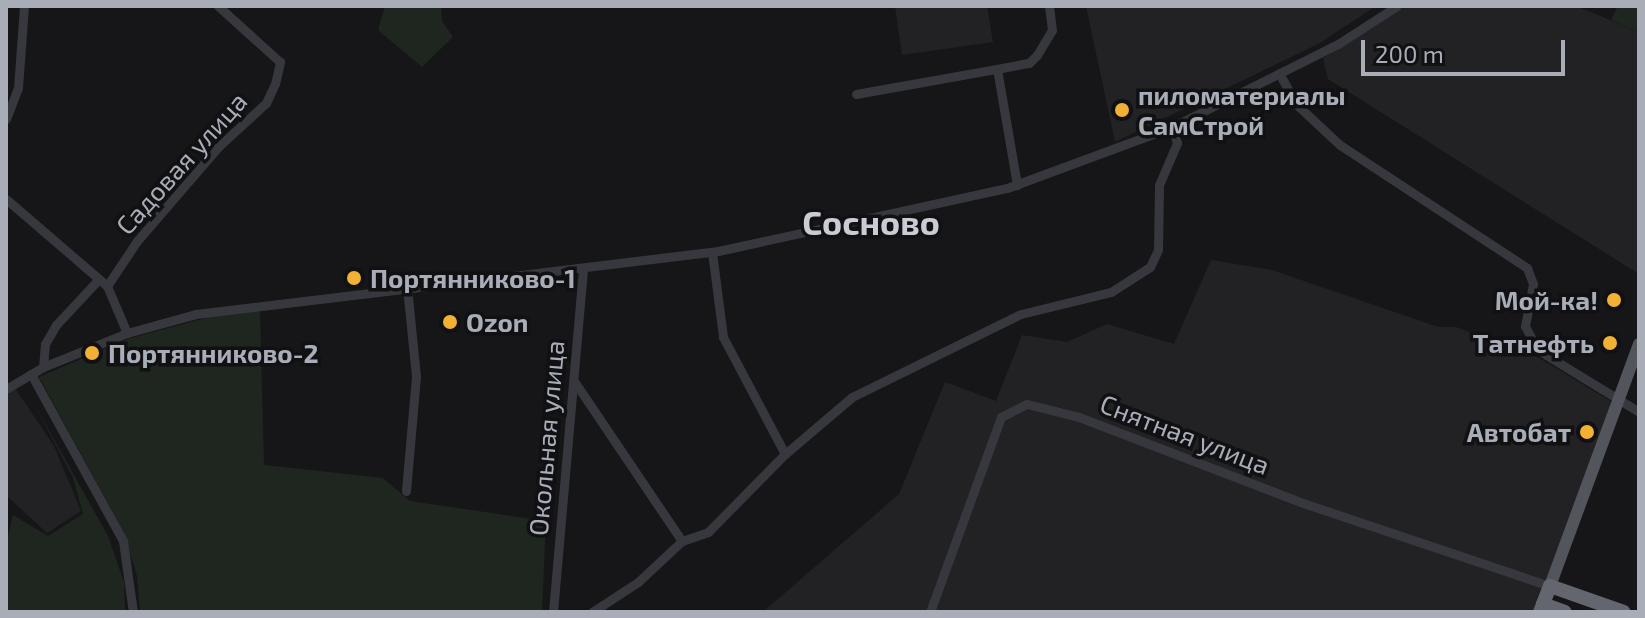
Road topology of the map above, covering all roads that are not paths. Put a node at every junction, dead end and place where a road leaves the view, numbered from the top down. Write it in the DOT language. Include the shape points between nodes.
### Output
graph roads {
  1 [pos="24,6"];
  2 [pos="218,6"];
  3 [pos="1049,6"];
  4 [pos="1397,6"];
  5 [pos="997,69"];
  6 [pos="1279,73"];
  7 [pos="856,94"];
  8 [pos="6,119"];
  9 [pos="1172,127"];
  10 [pos="1017,185"];
  11 [pos="6,199"];
  12 [pos="712,252"];
  13 [pos="579,268"];
  14 [pos="97,281"];
  15 [pos="107,286"];
  16 [pos="407,287"];
  17 [pos="127,333"];
  18 [pos="1639,344"];
  19 [pos="43,367"];
  20 [pos="31,374"];
  21 [pos="574,381"];
  22 [pos="6,389"];
  23 [pos="1620,400"];
  24 [pos="1639,412"];
  25 [pos="785,454"];
  26 [pos="406,491"];
  27 [pos="682,541"];
  28 [pos="1550,586"];
  29 [pos="1542,608"];
  30 [pos="133,612"];
  31 [pos="553,612"];
  32 [pos="592,612"];
  33 [pos="930,612"];
  34 [pos="1565,612"];
  35 [pos="1624,612"];
  1 -- 8 [label="street" via="18,88"];
  2 -- 15 [label="street, Садовая улица" via="280,62 266,103 198,169"];
  3 -- 5 [label="street" via="1052,30 1037,55 1029,63"];
  4 -- 6 [label="street"];
  5 -- 7 [label="street"];
  5 -- 10 [label="street"];
  6 -- 9 [label="street"];
  6 -- 23 [label="street" via="1296,104 1340,145 1527,268 1533,284 1525,326 1538,350"];
  9 -- 10 [label="street"];
  9 -- 25 [label="street" via="1177,143 1159,185 1158,250 1150,267 1111,292 1034,310 907,367 852,397"];
  10 -- 12 [label="street"];
  11 -- 14 [label="street"];
  12 -- 13 [label="street"];
  12 -- 25 [label="street" via="723,337"];
  13 -- 16 [label="street"];
  13 -- 21 [label="street, Окольная улица"];
  14 -- 15 [label="street"];
  14 -- 19 [label="street" via="56,325 45,344"];
  15 -- 17 [label="street"];
  16 -- 17 [label="street" via="196,314"];
  16 -- 26 [label="street" via="416,376"];
  17 -- 19 [label="street"];
  18 -- 23 [label="main road"];
  19 -- 20 [label="street"];
  20 -- 22 [label="street"];
  20 -- 30 [label="street" via="123,541"];
  21 -- 27 [label="street"];
  21 -- 31 [label="street, Окольная улица"];
  23 -- 24 [label="street"];
  23 -- 28 [label="main road"];
  25 -- 27 [label="street" via="708,532"];
  27 -- 32 [label="street" via="638,582"];
  28 -- 29 [label="highway"];
  28 -- 33 [label="street, Снятная улица" via="1306,504 1079,417 1027,404 1001,417"];
  28 -- 35 [label="highway"];
  29 -- 34 [label="highway"];
}
